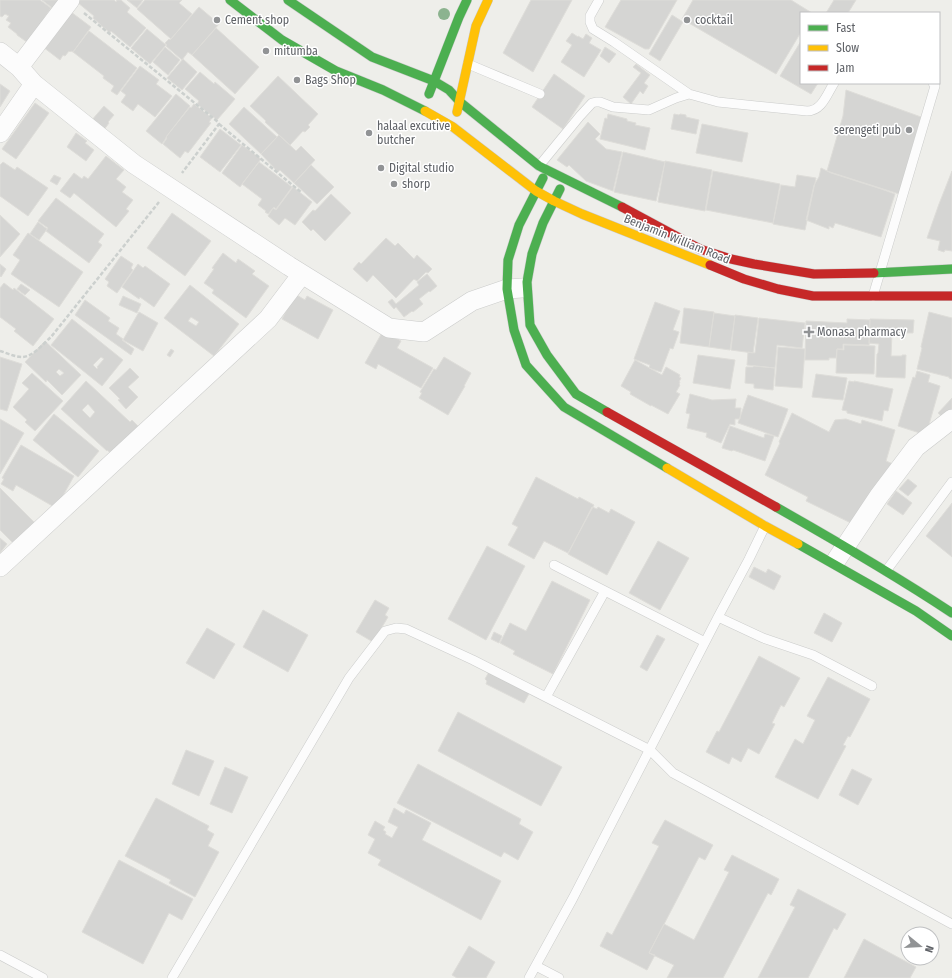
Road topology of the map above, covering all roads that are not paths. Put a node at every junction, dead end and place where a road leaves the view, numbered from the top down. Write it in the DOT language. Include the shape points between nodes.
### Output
graph roads {
  1 [pos="70,0"];
  2 [pos="230,0"];
  3 [pos="288,0"];
  4 [pos="467,0"];
  5 [pos="488,0"];
  6 [pos="599,0"];
  7 [pos="0,52"];
  8 [pos="468,64"];
  9 [pos="19,67"];
  10 [pos="434,81"];
  11 [pos="34,84"];
  12 [pos="833,84"];
  13 [pos="934,84"];
  14 [pos="540,94"];
  15 [pos="689,94"];
  16 [pos="460,102"];
  17 [pos="424,110"];
  18 [pos="453,127"];
  19 [pos="0,133"];
  20 [pos="539,166"];
  21 [pos="548,170"];
  22 [pos="565,179"];
  23 [pos="536,191"];
  24 [pos="554,201"];
  25 [pos="952,269"];
  26 [pos="880,273"];
  27 [pos="302,274"];
  28 [pos="528,287"];
  29 [pos="507,288"];
  30 [pos="873,296"];
  31 [pos="952,296"];
  32 [pos="952,419"];
  33 [pos="952,482"];
  34 [pos="770,517"];
  35 [pos="845,546"];
  36 [pos="834,564"];
  37 [pos="554,565"];
  38 [pos="0,567"];
  39 [pos="886,571"];
  40 [pos="605,591"];
  41 [pos="952,613"];
  42 [pos="718,617"];
  43 [pos="952,636"];
  44 [pos="705,642"];
  45 [pos="872,686"];
  46 [pos="546,697"];
  47 [pos="650,750"];
  48 [pos="952,924"];
  49 [pos="0,955"];
  50 [pos="536,966"];
  51 [pos="43,978"];
  52 [pos="172,978"];
  53 [pos="529,978"];
  54 [pos="559,978"];
  1 -- 9 [label="street"];
  2 -- 17 [label="main road, Benjamin William Road" via="282,40 336,71"];
  3 -- 10 [label="main road, Benjamin William Road" via="372,57"];
  4 -- 10 [label="main road"];
  5 -- 8 [label="main road" via="476,26"];
  6 -- 15 [label="lane" via="590,16 593,29"];
  7 -- 9 [label="street"];
  8 -- 14 [label="lane"];
  8 -- 16 [label="main road"];
  9 -- 11 [label="street"];
  10 -- 16 [label="main road, Benjamin William Road" via="449,90"];
  10 -- 17 [label="main road"];
  11 -- 19 [label="street"];
  11 -- 27 [label="street" via="134,164"];
  12 -- 15 [label="lane" via="820,106 813,111 718,102"];
  13 -- 26 [label="lane"];
  15 -- 20 [label="lane" via="649,110 592,103 577,114"];
  16 -- 18 [label="main road"];
  16 -- 20 [label="main road, Benjamin William Road"];
  17 -- 18 [label="main road, Benjamin William Road"];
  18 -- 23 [label="main road, Benjamin William Road"];
  20 -- 21 [label="main road, Benjamin William Road"];
  21 -- 22 [label="main road, Benjamin William Road"];
  21 -- 23 [label="main road"];
  22 -- 24 [label="main road"];
  22 -- 26 [label="main road, Benjamin William Road" via="700,249 732,259 814,274"];
  23 -- 24 [label="main road, Benjamin William Road"];
  23 -- 29 [label="main road" via="519,225 508,260"];
  24 -- 28 [label="main road" via="535,244"];
  24 -- 30 [label="main road, Benjamin William Road" via="744,279 813,296"];
  25 -- 26 [label="main road, Benjamin William Road"];
  26 -- 30 [label="lane"];
  27 -- 29 [label="street" via="389,328 424,332 472,301"];
  27 -- 38 [label="street" via="268,320"];
  28 -- 29 [label="street"];
  28 -- 34 [label="main road" via="530,325 547,355 576,394"];
  29 -- 34 [label="main road" via="514,330 526,364 564,407"];
  30 -- 31 [label="main road, Benjamin William Road"];
  32 -- 35 [label="street" via="916,447"];
  33 -- 39 [label="lane"];
  34 -- 35 [label="main road"];
  34 -- 36 [label="main road"];
  34 -- 42 [label="lane"];
  35 -- 36 [label="street"];
  35 -- 39 [label="main road"];
  36 -- 43 [label="main road" via="916,611"];
  37 -- 40 [label="lane"];
  39 -- 41 [label="main road"];
  40 -- 44 [label="lane"];
  40 -- 46 [label="lane"];
  42 -- 44 [label="lane"];
  42 -- 45 [label="lane" via="763,638 813,655"];
  44 -- 47 [label="lane"];
  46 -- 47 [label="lane"];
  46 -- 52 [label="lane" via="406,629 385,631 349,678"];
  47 -- 48 [label="lane" via="673,773"];
  47 -- 50 [label="lane"];
  49 -- 51 [label="lane"];
  50 -- 53 [label="lane"];
  50 -- 54 [label="lane"];
}
